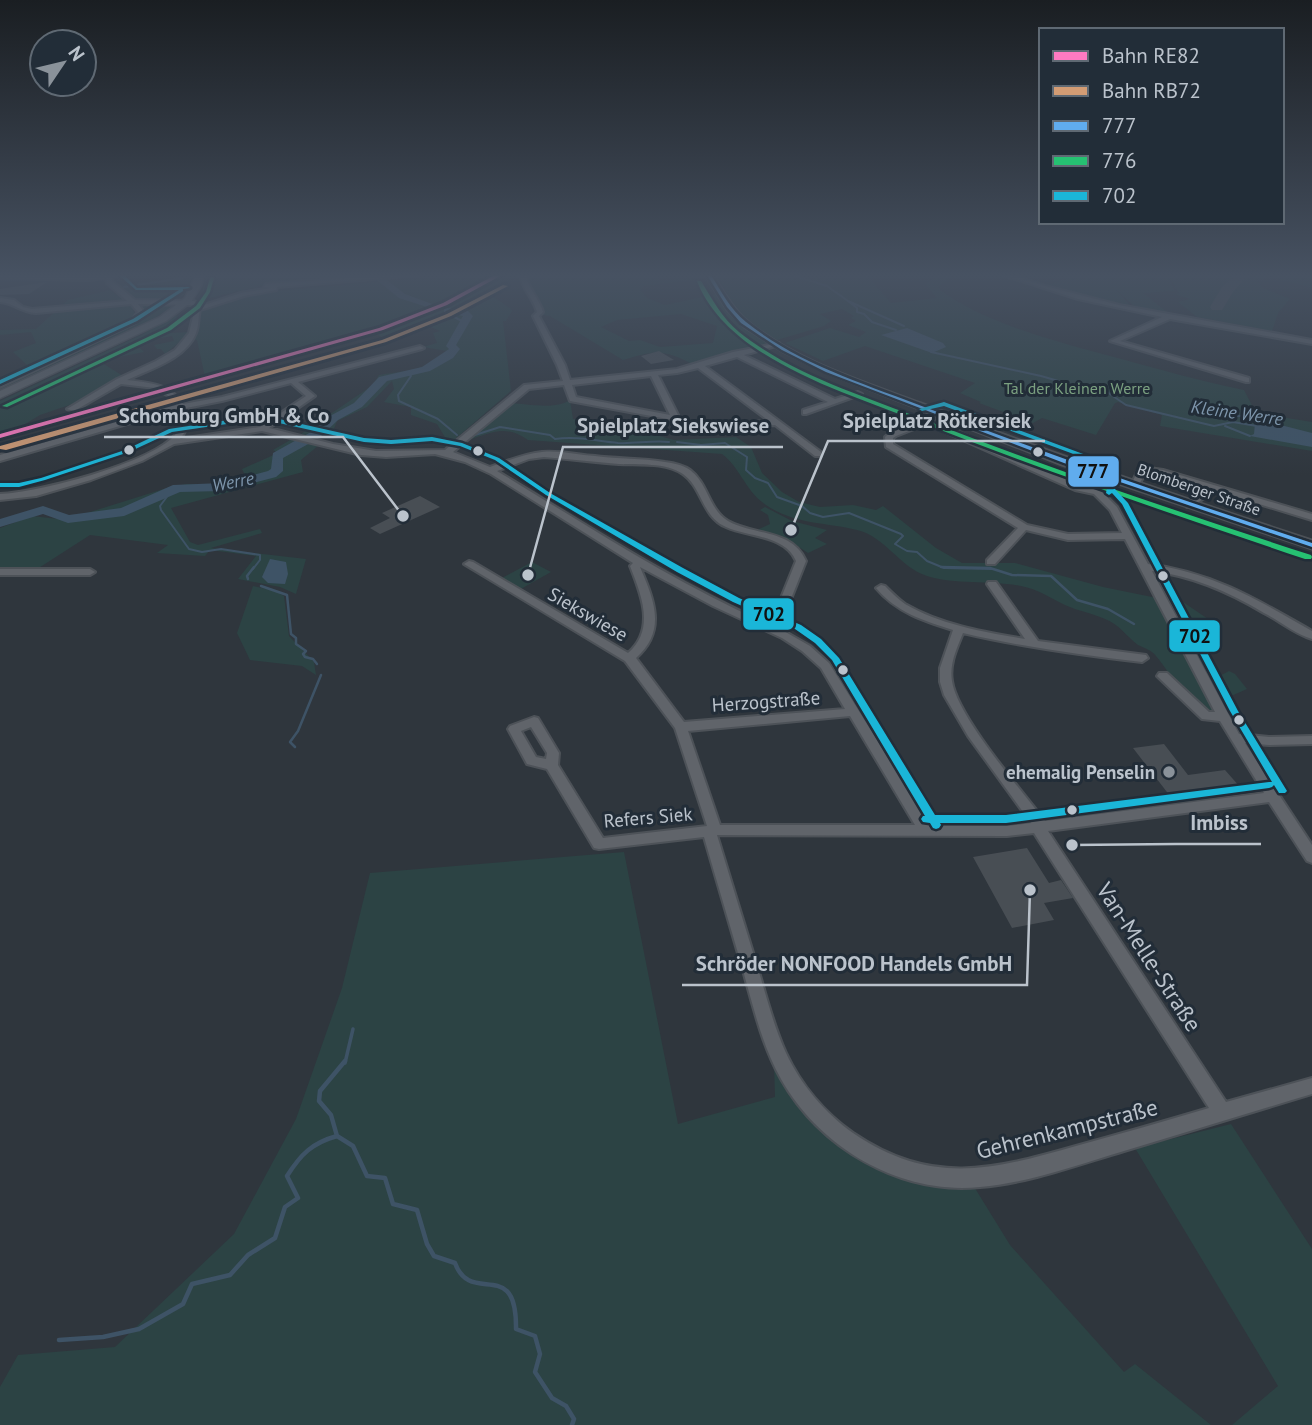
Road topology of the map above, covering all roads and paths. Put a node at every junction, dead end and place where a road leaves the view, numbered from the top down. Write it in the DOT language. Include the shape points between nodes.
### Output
graph roads {
  1 [pos="92,342"];
  2 [pos="118,342"];
  3 [pos="185,342"];
  4 [pos="549,342"];
  5 [pos="773,342"];
  6 [pos="1115,342"];
  7 [pos="777,344"];
  8 [pos="420,348"];
  9 [pos="736,354"];
  10 [pos="699,366"];
  11 [pos="653,373"];
  12 [pos="1246,380"];
  13 [pos="120,381"];
  14 [pos="293,381"];
  15 [pos="568,381"];
  16 [pos="0,385"];
  17 [pos="858,394"];
  18 [pos="0,395"];
  19 [pos="835,402"];
  20 [pos="184,406"];
  21 [pos="71,410"];
  22 [pos="806,412"];
  23 [pos="941,416"];
  24 [pos="676,418"];
  25 [pos="926,421"];
  26 [pos="775,423"];
  27 [pos="262,429"];
  28 [pos="174,442"];
  29 [pos="447,453"];
  30 [pos="818,454"];
  31 [pos="0,458"];
  32 [pos="491,470"];
  33 [pos="1103,476"];
  34 [pos="1136,484"];
  35 [pos="1210,488"];
  36 [pos="1097,492"];
  37 [pos="0,497"];
  38 [pos="1190,505"];
  39 [pos="1312,517"];
  40 [pos="1024,527"];
  41 [pos="1127,536"];
  42 [pos="1312,545"];
  43 [pos="640,562"];
  44 [pos="991,562"];
  45 [pos="469,565"];
  46 [pos="1144,567"];
  47 [pos="0,572"];
  48 [pos="90,572"];
  49 [pos="992,584"];
  50 [pos="881,588"];
  51 [pos="768,626"];
  52 [pos="959,629"];
  53 [pos="1312,635"];
  54 [pos="1034,645"];
  55 [pos="629,658"];
  56 [pos="1142,658"];
  57 [pos="1163,676"];
  58 [pos="854,712"];
  59 [pos="1223,718"];
  60 [pos="681,727"];
  61 [pos="1235,738"];
  62 [pos="1312,740"];
  63 [pos="551,765"];
  64 [pos="1271,797"];
  65 [pos="1040,827"];
  66 [pos="712,831"];
  67 [pos="926,831"];
  68 [pos="1312,857"];
  69 [pos="1312,1086"];
  70 [pos="1222,1111"];
  1 -- 16 [label="street"];
  2 -- 18 [label="street"];
  3 -- 13 [label="street" via="158,362"];
  4 -- 15 [label="street"];
  5 -- 7 [label="street, Blomberger Straße"];
  6 -- 12 [label="street"];
  7 -- 9 [label="street"];
  7 -- 23 [label="street, Blomberger Straße"];
  8 -- 14 [label="street"];
  9 -- 10 [label="street"];
  9 -- 19 [label="street"];
  10 -- 11 [label="street"];
  10 -- 26 [label="street"];
  11 -- 15 [label="street"];
  11 -- 24 [label="street"];
  13 -- 20 [label="street" via="162,387"];
  13 -- 21 [label="street"];
  14 -- 20 [label="street"];
  14 -- 27 [label="street" via="311,396"];
  15 -- 24 [label="street" via="574,400"];
  15 -- 29 [label="street" via="521,390"];
  17 -- 19 [label="street"];
  19 -- 22 [label="street"];
  20 -- 28 [label="street" via="186,420"];
  20 -- 31 [label="street"];
  23 -- 25 [label="street"];
  23 -- 33 [label="street, Blomberger Straße"];
  24 -- 26 [label="street" via="691,429"];
  25 -- 36 [label="street" via="1078,488"];
  25 -- 40 [label="street" via="893,434 889,445"];
  26 -- 30 [label="street"];
  27 -- 28 [label="street"];
  27 -- 29 [label="street" via="372,454"];
  28 -- 37 [label="street" via="132,462 46,491"];
  29 -- 32 [label="street"];
  32 -- 43 [label="street" via="520,496"];
  32 -- 51 [label="street" via="544,454 665,464 685,470 716,518 782,541 800,555 780,614"];
  33 -- 36 [label="street"];
  33 -- 38 [label="street, Blomberger Straße"];
  34 -- 35 [label="street" via="1142,470"];
  35 -- 38 [label="street"];
  35 -- 39 [label="street"];
  36 -- 41 [label="street" via="1114,509"];
  38 -- 42 [label="street, Blomberger Straße"];
  40 -- 41 [label="street" via="1068,537"];
  40 -- 44 [label="street"];
  41 -- 46 [label="street"];
  43 -- 51 [label="street"];
  43 -- 55 [label="street" via="635,566 651,627"];
  45 -- 55 [label="street, Siekswiese"];
  46 -- 53 [label="street" via="1216,582"];
  46 -- 59 [label="street"];
  47 -- 48 [label="street"];
  49 -- 54 [label="street"];
  50 -- 52 [label="street" via="899,605"];
  51 -- 58 [label="street" via="818,657"];
  52 -- 54 [label="street"];
  52 -- 65 [label="street, Van-Melle-Straße" via="946,664 953,701"];
  54 -- 56 [label="street"];
  55 -- 60 [label="street, Siekswiese"];
  57 -- 59 [label="street" via="1206,716"];
  58 -- 60 [label="street, Herzogstraße"];
  58 -- 67 [label="street"];
  59 -- 61 [label="street"];
  60 -- 66 [label="street, Siekswiese"];
  61 -- 62 [label="street"];
  61 -- 64 [label="street"];
  63 -- 66 [label="street, Refers Siek" via="599,844"];
  64 -- 65 [label="street"];
  64 -- 68 [label="street"];
  65 -- 67 [label="street"];
  65 -- 70 [label="street, Van-Melle-Straße"];
  66 -- 67 [label="street"];
  66 -- 70 [label="street, Gehrenkampstraße" via="771,1040 807,1105 872,1155 920,1176 965,1179 1032,1168"];
  69 -- 70 [label="street, Gehrenkampstraße"];
}
